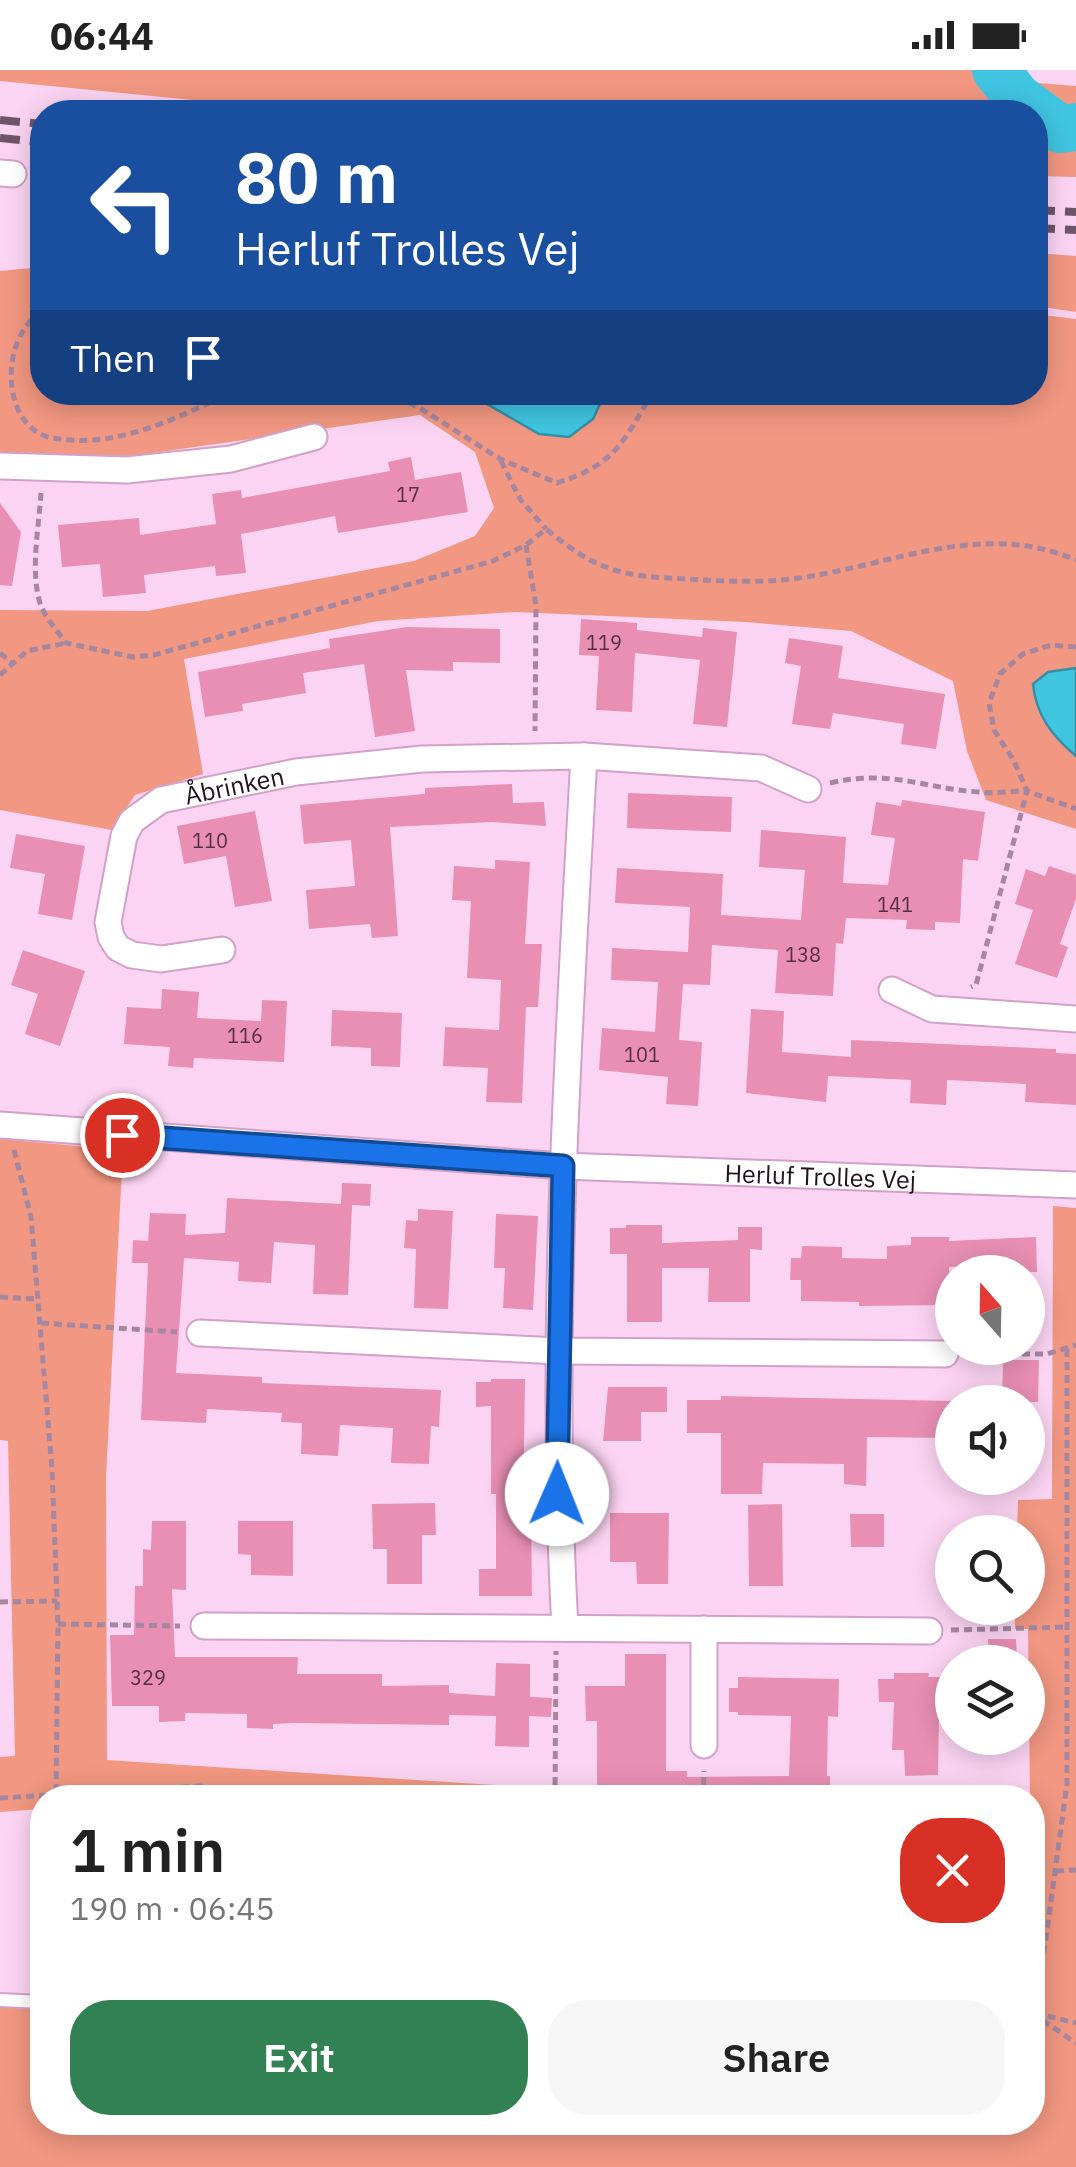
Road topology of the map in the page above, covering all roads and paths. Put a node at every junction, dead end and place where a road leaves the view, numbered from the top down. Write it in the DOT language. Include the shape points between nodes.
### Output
graph roads {
  1 [pos="30,321"];
  2 [pos="204,405"];
  3 [pos="414,405"];
  4 [pos="644,405"];
  5 [pos="314,437"];
  6 [pos="500,459"];
  7 [pos="0,466"];
  8 [pos="42,469"];
  9 [pos="546,529"];
  10 [pos="526,545"];
  11 [pos="1076,560"];
  12 [pos="66,642"];
  13 [pos="1076,647"];
  14 [pos="0,652"];
  15 [pos="12,663"];
  16 [pos="0,675"];
  17 [pos="584,756"];
  18 [pos="534,757"];
  19 [pos="808,789"];
  20 [pos="1026,791"];
  21 [pos="1076,810"];
  22 [pos="222,950"];
  23 [pos="892,990"];
  24 [pos="932,1009"];
  25 [pos="1076,1019"];
  26 [pos="4,1126"];
  27 [pos="563,1166"];
  28 [pos="1076,1185"];
  29 [pos="0,1297"];
  30 [pos="37,1298"];
  31 [pos="40,1323"];
  32 [pos="200,1333"];
  33 [pos="1076,1345"];
  34 [pos="1068,1348"];
  35 [pos="558,1351"];
  36 [pos="935,1354"];
  37 [pos="1045,1354"];
  38 [pos="0,1602"];
  39 [pos="57,1602"];
  40 [pos="1072,1609"];
  41 [pos="58,1624"];
  42 [pos="204,1626"];
  43 [pos="1068,1626"];
  44 [pos="565,1628"];
  45 [pos="704,1629"];
  46 [pos="929,1631"];
  47 [pos="704,1744"];
  48 [pos="56,1785"];
  49 [pos="555,1785"];
  50 [pos="30,1796"];
  51 [pos="0,1798"];
  52 [pos="1056,1870"];
  53 [pos="1076,1870"];
  54 [pos="1045,1931"];
  55 [pos="0,2000"];
  56 [pos="30,2001"];
  57 [pos="1045,2016"];
  58 [pos="1045,2022"];
  59 [pos="1076,2023"];
  60 [pos="1076,2043"];
  1 -- 2 [label="path" via="8,346 2,382 15,416 46,436 96,439 153,429"];
  3 -- 6 [label="path"];
  4 -- 6 [label="path" via="623,442 592,472 556,483"];
  5 -- 8 [label="street" via="232,459 127,470"];
  6 -- 9 [label="path" via="520,499"];
  7 -- 8 [label="street"];
  8 -- 12 [label="path" via="40,602"];
  9 -- 10 [label="path"];
  9 -- 11 [label="path" via="601,568 633,576 792,578 982,543 1018,542"];
  10 -- 12 [label="path" via="493,561 154,654 134,657"];
  10 -- 18 [label="path" via="536,606"];
  12 -- 15 [label="path" via="27,651"];
  13 -- 20 [label="path" via="1051,645 1022,654 1000,674 989,702 994,730"];
  14 -- 15 [label="path"];
  15 -- 16 [label="path"];
  17 -- 18 [label="street, Åbrinken"];
  17 -- 19 [label="street, Åbrinken" via="761,768"];
  17 -- 27 [label="street"];
  18 -- 22 [label="street, Åbrinken" via="422,759 296,772 180,795 146,809 124,836 111,937 132,955 160,960"];
  19 -- 20 [label="path" via="862,776 980,792"];
  20 -- 21 [label="path"];
  20 -- 24 [label="path" via="976,985"];
  23 -- 24 [label="street"];
  24 -- 25 [label="street"];
  26 -- 27 [label="street, Herluf Trolles Vej"];
  26 -- 30 [label="path" via="31,1217"];
  27 -- 28 [label="street, Herluf Trolles Vej"];
  27 -- 35 [label="street"];
  29 -- 30 [label="path"];
  30 -- 31 [label="path"];
  31 -- 32 [label="path"];
  31 -- 39 [label="path"];
  32 -- 35 [label="street"];
  33 -- 34 [label="path"];
  34 -- 37 [label="path"];
  34 -- 40 [label="path"];
  35 -- 36 [label="street"];
  35 -- 44 [label="street"];
  38 -- 39 [label="path"];
  39 -- 41 [label="path"];
  40 -- 43 [label="path"];
  41 -- 42 [label="path"];
  41 -- 48 [label="path"];
  42 -- 44 [label="street"];
  43 -- 46 [label="path"];
  43 -- 52 [label="path" via="1068,1784"];
  44 -- 45 [label="street"];
  44 -- 49 [label="path" via="556,1642"];
  45 -- 46 [label="street"];
  45 -- 47 [label="street"];
  50 -- 51 [label="path"];
  52 -- 53 [label="path"];
  52 -- 54 [label="path"];
  55 -- 56 [label="lane"];
  57 -- 59 [label="path"];
  58 -- 60 [label="path"];
}
